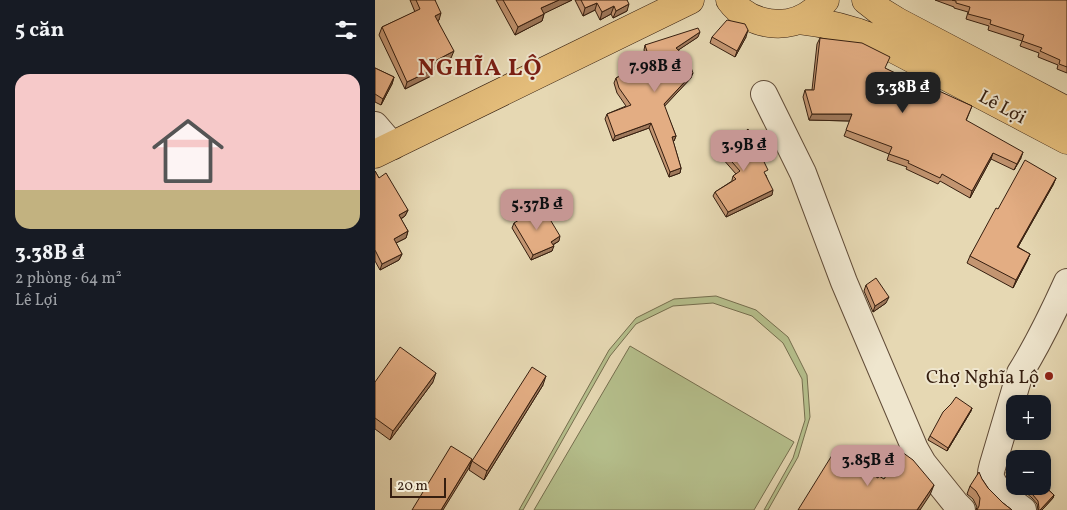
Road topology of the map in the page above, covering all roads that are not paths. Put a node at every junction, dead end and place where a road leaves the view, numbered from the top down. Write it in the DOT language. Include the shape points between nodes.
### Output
graph roads {
  1 [pos="690,0"];
  2 [pos="730,0"];
  3 [pos="825,0"];
  4 [pos="866,0"];
  5 [pos="799,20"];
  6 [pos="764,94"];
  7 [pos="1067,111"];
  8 [pos="375,125"];
  9 [pos="1067,140"];
  10 [pos="384,150"];
  11 [pos="1067,282"];
  12 [pos="957,508"];
  13 [pos="1023,510"];
  1 -- 10 [label="main road"];
  2 -- 5 [label="main road" via="758,21 779,24"];
  3 -- 5 [label="main road" via="814,12"];
  4 -- 7 [label="main road, Lê Lợi" via="898,22"];
  5 -- 9 [label="main road, Lê Lợi" via="837,26 875,39"];
  6 -- 12 [label="street" via="803,173 915,449"];
  8 -- 10 [label="street"];
  11 -- 13 [label="street" via="1020,373 993,464 991,476 995,485"];
}
